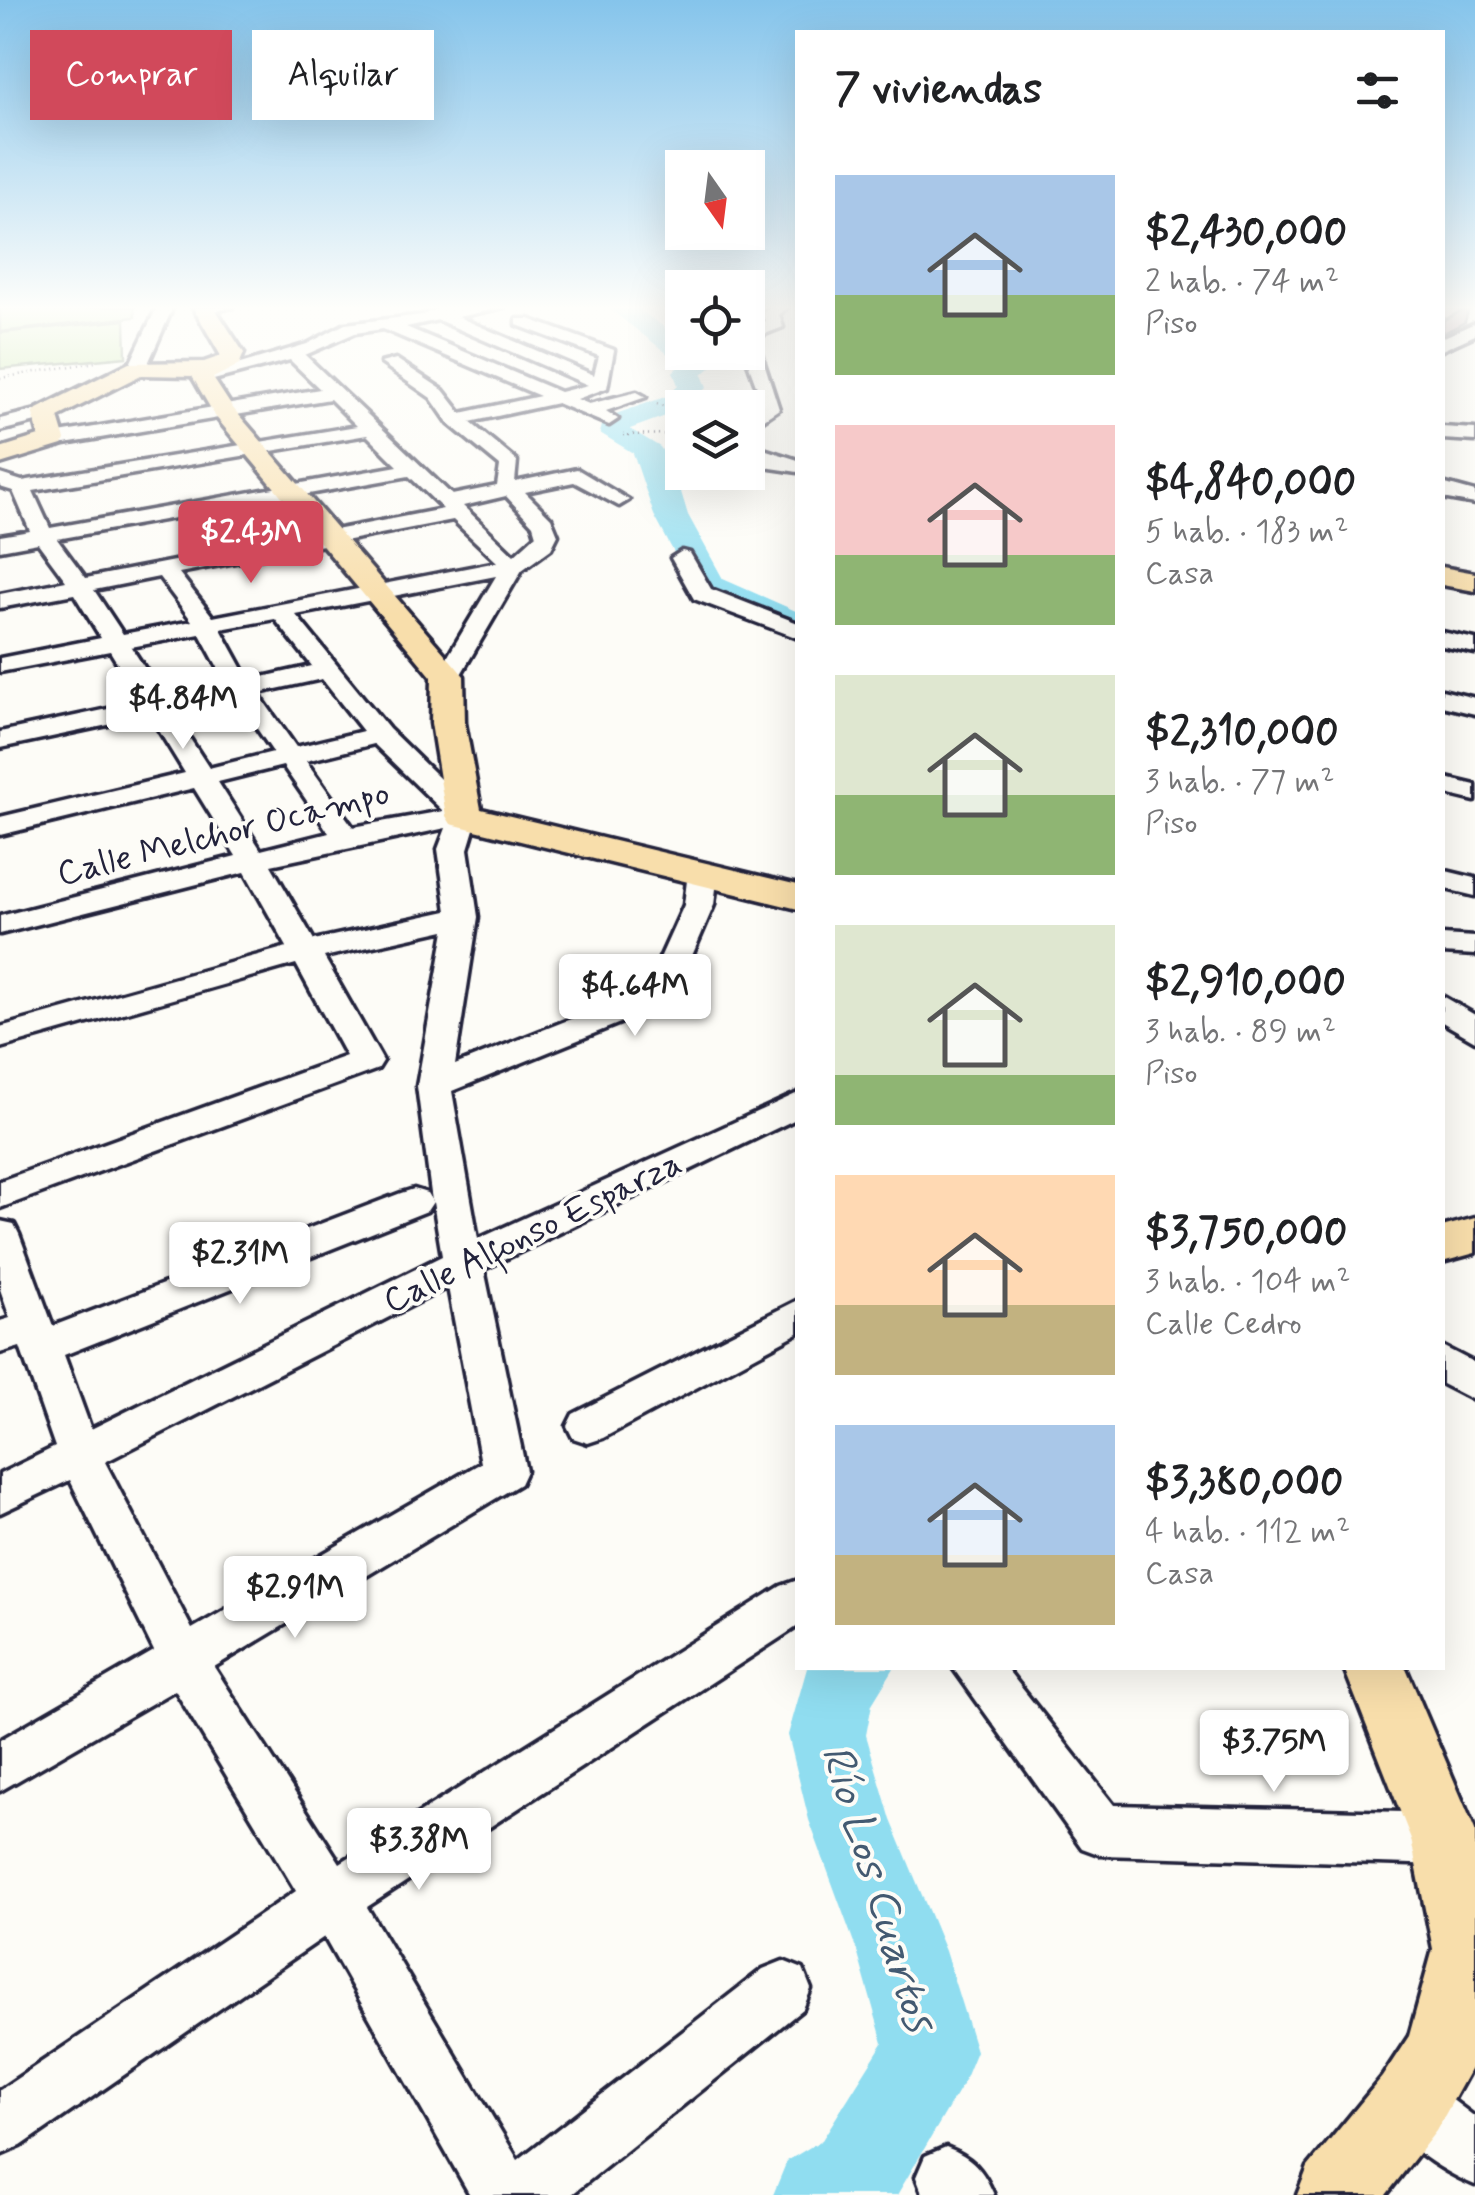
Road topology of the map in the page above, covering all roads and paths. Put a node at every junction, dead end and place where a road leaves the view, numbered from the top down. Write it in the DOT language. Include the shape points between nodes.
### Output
graph roads {
  1 [pos="54,409"];
  2 [pos="232,409"];
  3 [pos="349,409"];
  4 [pos="448,409"];
  5 [pos="492,409"];
  6 [pos="509,409"];
  7 [pos="588,410"];
  8 [pos="223,411"];
  9 [pos="497,412"];
  10 [pos="46,414"];
  11 [pos="609,419"];
  12 [pos="456,420"];
  13 [pos="0,426"];
  14 [pos="370,429"];
  15 [pos="1445,433"];
  16 [pos="665,434"];
  17 [pos="627,435"];
  18 [pos="1475,435"];
  19 [pos="52,440"];
  20 [pos="254,448"];
  21 [pos="0,456"];
  22 [pos="765,458"];
  23 [pos="795,466"];
  24 [pos="414,468"];
  25 [pos="294,490"];
  26 [pos="512,490"];
  27 [pos="17,491"];
  28 [pos="619,500"];
  29 [pos="456,507"];
  30 [pos="0,512"];
  31 [pos="43,535"];
  32 [pos="332,538"];
  33 [pos="0,543"];
  34 [pos="682,558"];
  35 [pos="513,566"];
  36 [pos="164,569"];
  37 [pos="1445,577"];
  38 [pos="1475,582"];
  39 [pos="80,586"];
  40 [pos="373,590"];
  41 [pos="0,601"];
  42 [pos="278,608"];
  43 [pos="206,622"];
  44 [pos="795,630"];
  45 [pos="1445,640"];
  46 [pos="116,642"];
  47 [pos="1475,646"];
  48 [pos="0,665"];
  49 [pos="326,671"];
  50 [pos="448,676"];
  51 [pos="241,687"];
  52 [pos="1445,699"];
  53 [pos="154,705"];
  54 [pos="1475,706"];
  55 [pos="380,735"];
  56 [pos="0,740"];
  57 [pos="292,755"];
  58 [pos="198,778"];
  59 [pos="1445,786"];
  60 [pos="1475,793"];
  61 [pos="464,816"];
  62 [pos="0,826"];
  63 [pos="346,837"];
  64 [pos="254,861"];
  65 [pos="704,872"];
  66 [pos="1445,880"];
  67 [pos="1475,887"];
  68 [pos="795,896"];
  69 [pos="463,918"];
  70 [pos="0,924"];
  71 [pos="1445,944"];
  72 [pos="1475,946"];
  73 [pos="304,952"];
  74 [pos="1445,1008"];
  75 [pos="1475,1031"];
  76 [pos="0,1038"];
  77 [pos="434,1086"];
  78 [pos="795,1105"];
  79 [pos="0,1195"];
  80 [pos="414,1202"];
  81 [pos="0,1234"];
  82 [pos="1475,1234"];
  83 [pos="1445,1244"];
  84 [pos="466,1260"];
  85 [pos="795,1316"];
  86 [pos="24,1337"];
  87 [pos="1445,1364"];
  88 [pos="1475,1385"];
  89 [pos="588,1426"];
  90 [pos="78,1455"];
  91 [pos="0,1496"];
  92 [pos="795,1602"];
  93 [pos="184,1662"];
  94 [pos="979,1670"];
  95 [pos="1375,1670"];
  96 [pos="0,1767"];
  97 [pos="1445,1839"];
  98 [pos="332,1899"];
  99 [pos="784,1989"];
  100 [pos="1409,2104"];
  101 [pos="0,2125"];
  102 [pos="1475,2155"];
  103 [pos="504,2195"];
  104 [pos="522,2195"];
  105 [pos="1336,2195"];
  1 -- 10 [label="main road"];
  2 -- 8 [label="street"];
  3 -- 14 [label="street"];
  4 -- 12 [label="street"];
  5 -- 9 [label="street"];
  6 -- 9 [label="street"];
  7 -- 11 [label="street"];
  8 -- 19 [label="street"];
  8 -- 20 [label="main road"];
  9 -- 12 [label="street"];
  10 -- 13 [label="street"];
  10 -- 19 [label="main road"];
  12 -- 26 [label="street" via="510,465 504,476"];
  14 -- 20 [label="street"];
  14 -- 24 [label="street"];
  15 -- 18 [label="street"];
  16 -- 17 [label="path"];
  19 -- 21 [label="main road"];
  20 -- 25 [label="main road"];
  20 -- 27 [label="street"];
  22 -- 23 [label="street"];
  24 -- 25 [label="street"];
  24 -- 29 [label="street"];
  25 -- 31 [label="street"];
  25 -- 32 [label="main road"];
  26 -- 28 [label="street" via="578,475"];
  26 -- 29 [label="street"];
  26 -- 35 [label="street" via="546,534 543,544"];
  27 -- 30 [label="street"];
  27 -- 31 [label="street"];
  29 -- 32 [label="street"];
  29 -- 35 [label="street"];
  31 -- 33 [label="street"];
  31 -- 39 [label="street"];
  32 -- 36 [label="street"];
  32 -- 40 [label="main road"];
  34 -- 44 [label="street" via="702,594"];
  35 -- 40 [label="street"];
  35 -- 50 [label="street"];
  36 -- 39 [label="street"];
  36 -- 43 [label="street"];
  37 -- 38 [label="main road"];
  39 -- 41 [label="street"];
  39 -- 46 [label="street"];
  40 -- 42 [label="street"];
  40 -- 50 [label="main road"];
  42 -- 43 [label="street"];
  42 -- 49 [label="street"];
  43 -- 46 [label="street"];
  43 -- 51 [label="street"];
  45 -- 47 [label="street"];
  46 -- 48 [label="street"];
  46 -- 53 [label="street"];
  49 -- 51 [label="street"];
  49 -- 55 [label="street"];
  50 -- 61 [label="main road" via="448,723"];
  51 -- 53 [label="street"];
  51 -- 57 [label="street"];
  52 -- 54 [label="street"];
  53 -- 56 [label="street"];
  53 -- 58 [label="street"];
  55 -- 57 [label="street"];
  55 -- 61 [label="street"];
  57 -- 58 [label="street"];
  57 -- 63 [label="street"];
  58 -- 62 [label="street"];
  58 -- 64 [label="street"];
  59 -- 60 [label="street"];
  61 -- 63 [label="street, Calle Melchor Ocampo"];
  61 -- 65 [label="main road"];
  61 -- 69 [label="street" via="452,849"];
  63 -- 64 [label="street, Calle Melchor Ocampo"];
  64 -- 70 [label="street, Calle Melchor Ocampo"];
  64 -- 73 [label="street"];
  65 -- 68 [label="main road"];
  65 -- 77 [label="street" via="699,905 660,995"];
  66 -- 67 [label="street"];
  69 -- 73 [label="street"];
  69 -- 77 [label="street"];
  71 -- 72 [label="street"];
  73 -- 76 [label="street"];
  73 -- 79 [label="street" via="366,1061"];
  74 -- 75 [label="street"];
  77 -- 84 [label="street"];
  78 -- 84 [label="street, Calle Alfonso Esparza"];
  80 -- 86 [label="street"];
  81 -- 86 [label="street"];
  82 -- 83 [label="main road"];
  84 -- 90 [label="street, Calle Alfonso Esparza"];
  84 -- 93 [label="street" via="502,1474"];
  85 -- 89 [label="street"];
  86 -- 90 [label="street"];
  87 -- 88 [label="street"];
  90 -- 91 [label="street, Calle Alfonso Esparza"];
  90 -- 93 [label="street"];
  92 -- 98 [label="street"];
  93 -- 96 [label="street"];
  93 -- 98 [label="street"];
  94 -- 97 [label="street" via="1101,1830"];
  95 -- 97 [label="main road"];
  97 -- 100 [label="main road" via="1469,1950 1441,2053"];
  98 -- 101 [label="street"];
  98 -- 103 [label="street"];
  99 -- 104 [label="street"];
  100 -- 102 [label="street"];
  100 -- 105 [label="main road"];
}
